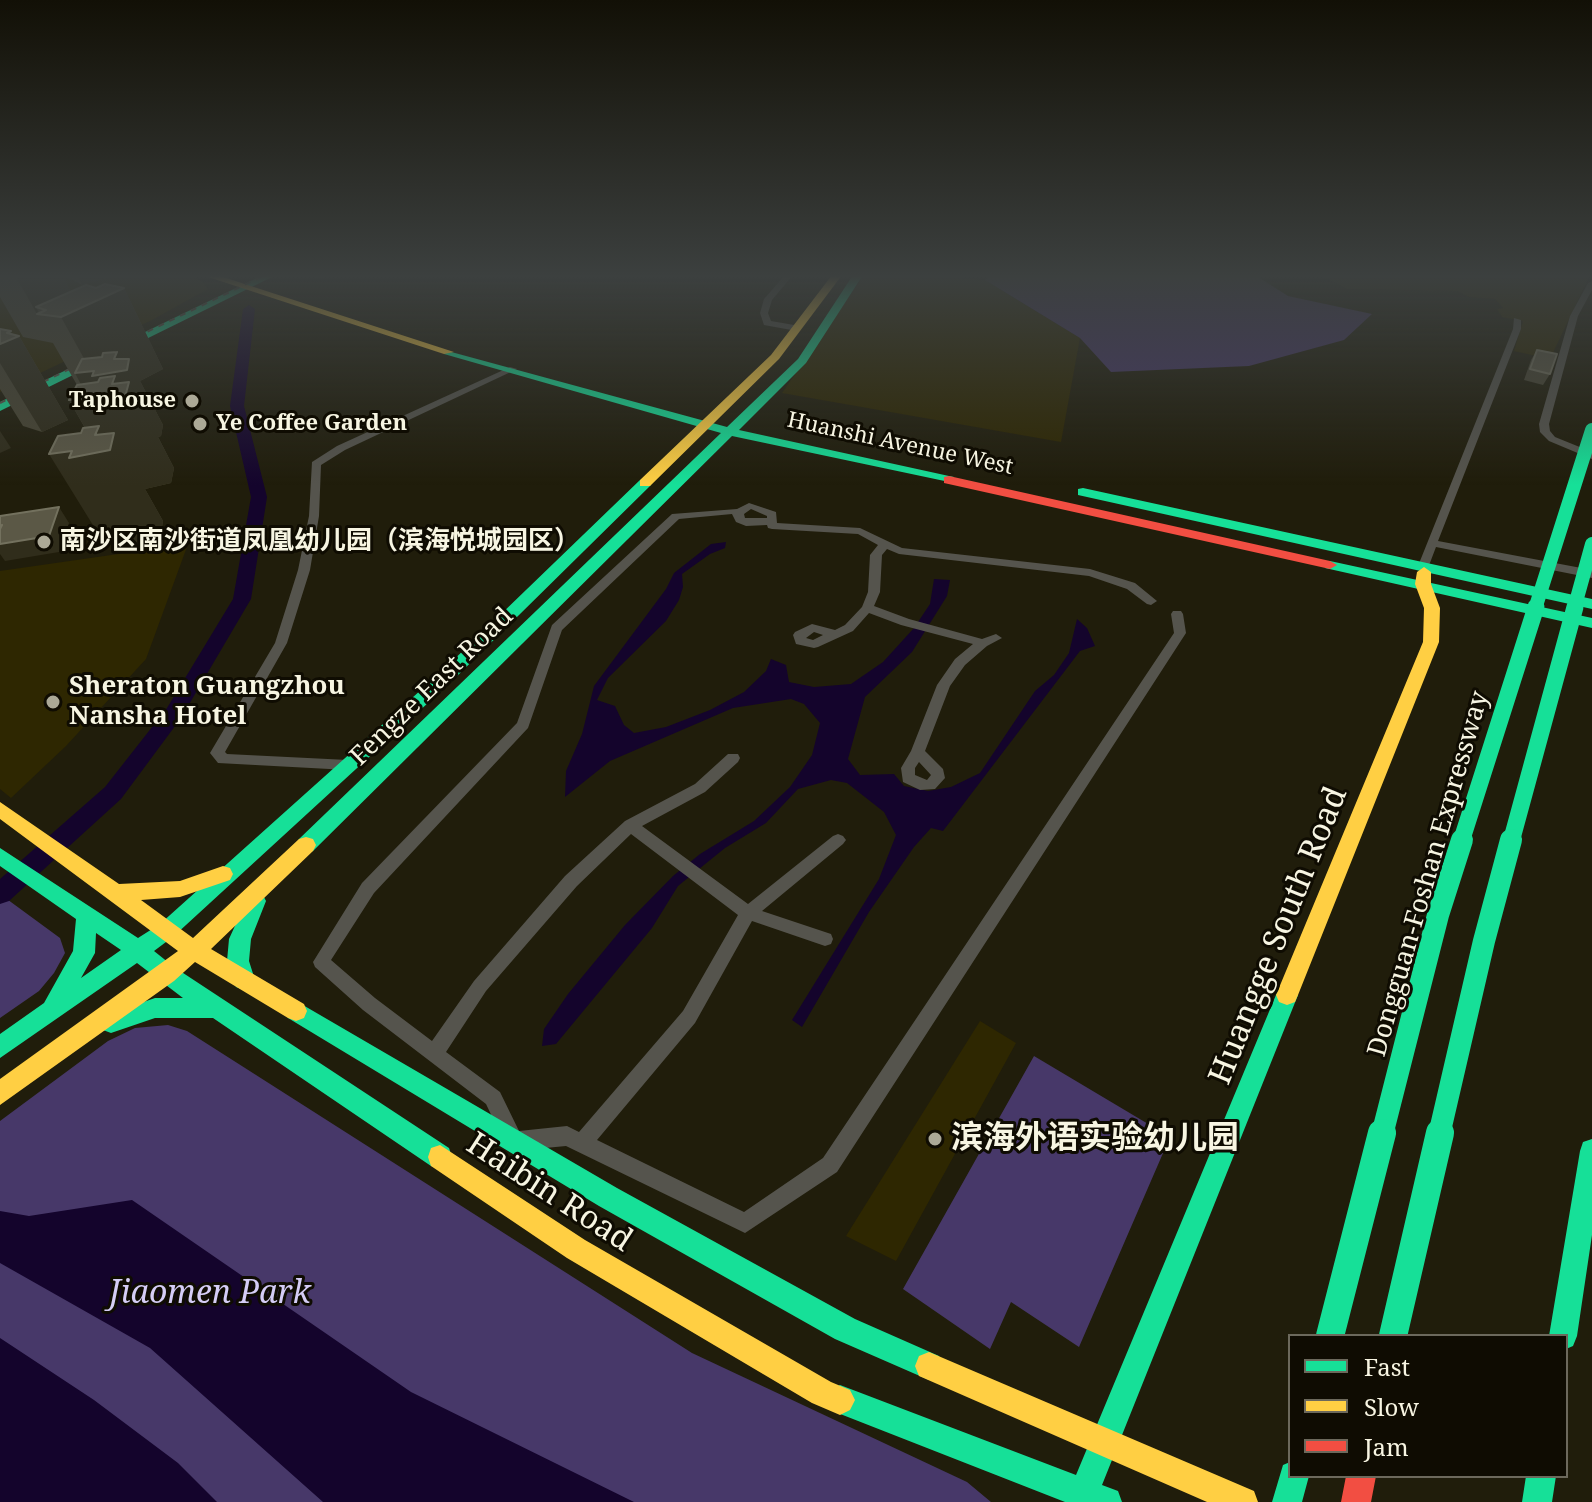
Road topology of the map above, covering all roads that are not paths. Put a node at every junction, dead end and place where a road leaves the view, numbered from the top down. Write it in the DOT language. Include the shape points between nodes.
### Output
graph roads {
  1 [pos="107,345"];
  2 [pos="120,345"];
  3 [pos="443,345"];
  4 [pos="476,345"];
  5 [pos="784,345"];
  6 [pos="812,345"];
  7 [pos="1511,345"];
  8 [pos="1566,345"];
  9 [pos="513,369"];
  10 [pos="0,395"];
  11 [pos="0,407"];
  12 [pos="712,418"];
  13 [pos="738,425"];
  14 [pos="1592,430"];
  15 [pos="1592,456"];
  16 [pos="1432,543"];
  17 [pos="885,544"];
  18 [pos="1592,544"];
  19 [pos="1592,574"];
  20 [pos="1423,575"];
  21 [pos="1151,601"];
  22 [pos="1592,604"];
  23 [pos="867,608"];
  24 [pos="1177,614"];
  25 [pos="1592,623"];
  26 [pos="836,634"];
  27 [pos="918,752"];
  28 [pos="733,758"];
  29 [pos="348,765"];
  30 [pos="0,809"];
  31 [pos="630,825"];
  32 [pos="838,840"];
  33 [pos="0,856"];
  34 [pos="238,867"];
  35 [pos="266,883"];
  36 [pos="116,893"];
  37 [pos="748,913"];
  38 [pos="87,915"];
  39 [pos="167,930"];
  40 [pos="825,939"];
  41 [pos="138,950"];
  42 [pos="195,951"];
  43 [pos="166,974"];
  44 [pos="244,980"];
  45 [pos="216,1008"];
  46 [pos="45,1015"];
  47 [pos="67,1045"];
  48 [pos="0,1047"];
  49 [pos="434,1054"];
  50 [pos="0,1093"];
  51 [pos="514,1141"];
  52 [pos="582,1143"];
  53 [pos="1592,1151"];
  54 [pos="1331,1334"];
  55 [pos="1393,1334"];
  56 [pos="1563,1334"];
  57 [pos="1103,1444"];
  58 [pos="1293,1478"];
  59 [pos="1361,1478"];
  60 [pos="1541,1478"];
  61 [pos="1082,1497"];
  62 [pos="1107,1502"];
  63 [pos="1243,1502"];
  64 [pos="1287,1502"];
  65 [pos="1356,1502"];
  66 [pos="1537,1502"];
  1 -- 10 [label="main road"];
  2 -- 11 [label="main road"];
  3 -- 9 [label="main road, Huanshi Avenue West"];
  4 -- 12 [label="main road, Huanshi Avenue West"];
  5 -- 12 [label="main road, Fengze East Road"];
  6 -- 13 [label="main road, Fengze East Road"];
  7 -- 16 [label="street"];
  8 -- 15 [label="street" via="1545,432"];
  9 -- 12 [label="main road, Huanshi Avenue West"];
  9 -- 29 [label="street" via="316,464 304,570 281,643 217,753 223,759"];
  12 -- 13 [label="main road, Huanshi Avenue West"];
  12 -- 29 [label="main road, Fengze East Road"];
  13 -- 20 [label="main road, Huanshi Avenue West"];
  13 -- 35 [label="main road, Fengze East Road"];
  14 -- 54 [label="main road, Dongguan-Foshan Expressway, bridge" via="1438,915"];
  16 -- 19 [label="street"];
  16 -- 20 [label="street"];
  17 -- 21 [label="street" via="945,558 1090,573 1131,586"];
  17 -- 23 [label="street" via="876,555 874,592"];
  17 -- 49 [label="street" via="860,531 746,523 734,511 676,516 556,628 523,725 368,888 321,962"];
  18 -- 55 [label="main road, bridge" via="1484,941"];
  20 -- 22 [label="main road, Huanshi Avenue West"];
  20 -- 25 [label="main road, Huanshi Avenue West"];
  20 -- 57 [label="main road, Huangge South Road" via="1432,608 1431,642"];
  23 -- 26 [label="street"];
  23 -- 27 [label="street" via="944,633 989,640 960,662 944,685"];
  24 -- 52 [label="street" via="1180,633 830,1165 745,1223"];
  28 -- 31 [label="street" via="700,788"];
  29 -- 34 [label="main road, Fengze East Road"];
  30 -- 36 [label="main road"];
  31 -- 37 [label="street"];
  31 -- 49 [label="street" via="571,881 480,986"];
  32 -- 37 [label="street"];
  33 -- 38 [label="main road, Haibin Road"];
  34 -- 36 [label="main road" via="180,889"];
  34 -- 39 [label="main road, Fengze East Road"];
  35 -- 42 [label="main road, Fengze East Road"];
  35 -- 44 [label="main road" via="240,939 238,961"];
  36 -- 39 [label="main road"];
  37 -- 40 [label="street"];
  37 -- 52 [label="street" via="689,1017"];
  38 -- 41 [label="main road, Haibin Road"];
  38 -- 46 [label="main road" via="84,953"];
  39 -- 41 [label="main road, Fengze East Road"];
  39 -- 42 [label="main road"];
  41 -- 43 [label="main road, Haibin Road"];
  41 -- 46 [label="main road, Fengze East Road"];
  42 -- 43 [label="main road, Fengze East Road"];
  42 -- 44 [label="main road"];
  43 -- 45 [label="main road, Haibin Road"];
  43 -- 47 [label="main road, Fengze East Road"];
  44 -- 51 [label="main road"];
  45 -- 47 [label="main road" via="155,1008 116,1020"];
  45 -- 61 [label="main road, Haibin Road" via="576,1249 822,1393"];
  46 -- 48 [label="main road, Fengze East Road"];
  47 -- 50 [label="main road, Fengze East Road"];
  49 -- 51 [label="street" via="493,1098"];
  51 -- 52 [label="street" via="567,1136"];
  51 -- 57 [label="main road" via="845,1329"];
  53 -- 56 [label="main road"];
  57 -- 61 [label="main road, Huangge South Road"];
  57 -- 63 [label="main road"];
  58 -- 64 [label="main road"];
  59 -- 65 [label="main road"];
  60 -- 66 [label="main road"];
  61 -- 62 [label="main road, Haibin Road"];
}
